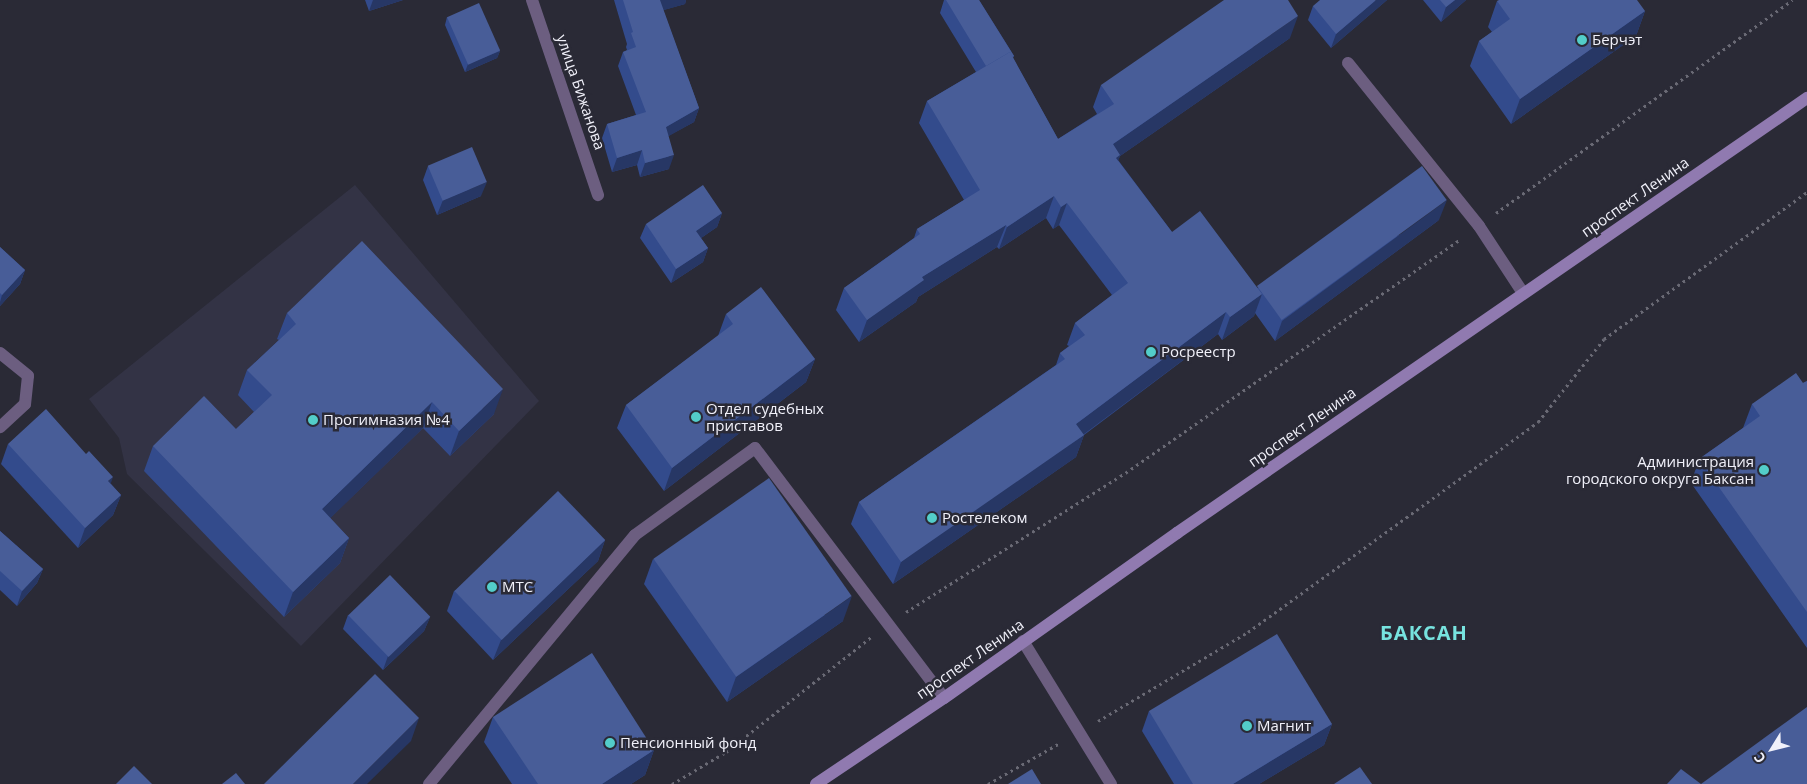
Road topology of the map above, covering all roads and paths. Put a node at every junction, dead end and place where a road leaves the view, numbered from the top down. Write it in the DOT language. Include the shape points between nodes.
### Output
graph roads {
  1 [pos="532,0"];
  2 [pos="1792,0"];
  3 [pos="1348,63"];
  4 [pos="1807,98"];
  5 [pos="1807,192"];
  6 [pos="598,194"];
  7 [pos="1479,226"];
  8 [pos="1523,294"];
  9 [pos="0,353"];
  10 [pos="0,427"];
  11 [pos="888,623"];
  12 [pos="1023,641"];
  13 [pos="944,698"];
  14 [pos="1079,732"];
  15 [pos="429,784"];
  16 [pos="672,784"];
  17 [pos="816,784"];
  18 [pos="988,784"];
  19 [pos="1111,784"];
  1 -- 6 [label="street, улица Бижанова"];
  2 -- 7 [label="path"];
  3 -- 7 [label="street"];
  4 -- 8 [label="main road, проспект Ленина"];
  5 -- 14 [label="path" via="1604,339 1538,422 1248,632"];
  7 -- 8 [label="street"];
  7 -- 11 [label="path" via="1131,469"];
  8 -- 12 [label="main road, проспект Ленина"];
  9 -- 10 [label="street" via="28,376 25,404"];
  11 -- 13 [label="street"];
  11 -- 15 [label="street" via="755,448 635,535"];
  11 -- 16 [label="path" via="726,752"];
  12 -- 13 [label="main road, проспект Ленина"];
  12 -- 14 [label="street"];
  13 -- 17 [label="main road, проспект Ленина"];
  14 -- 18 [label="path"];
  14 -- 19 [label="street"];
}
